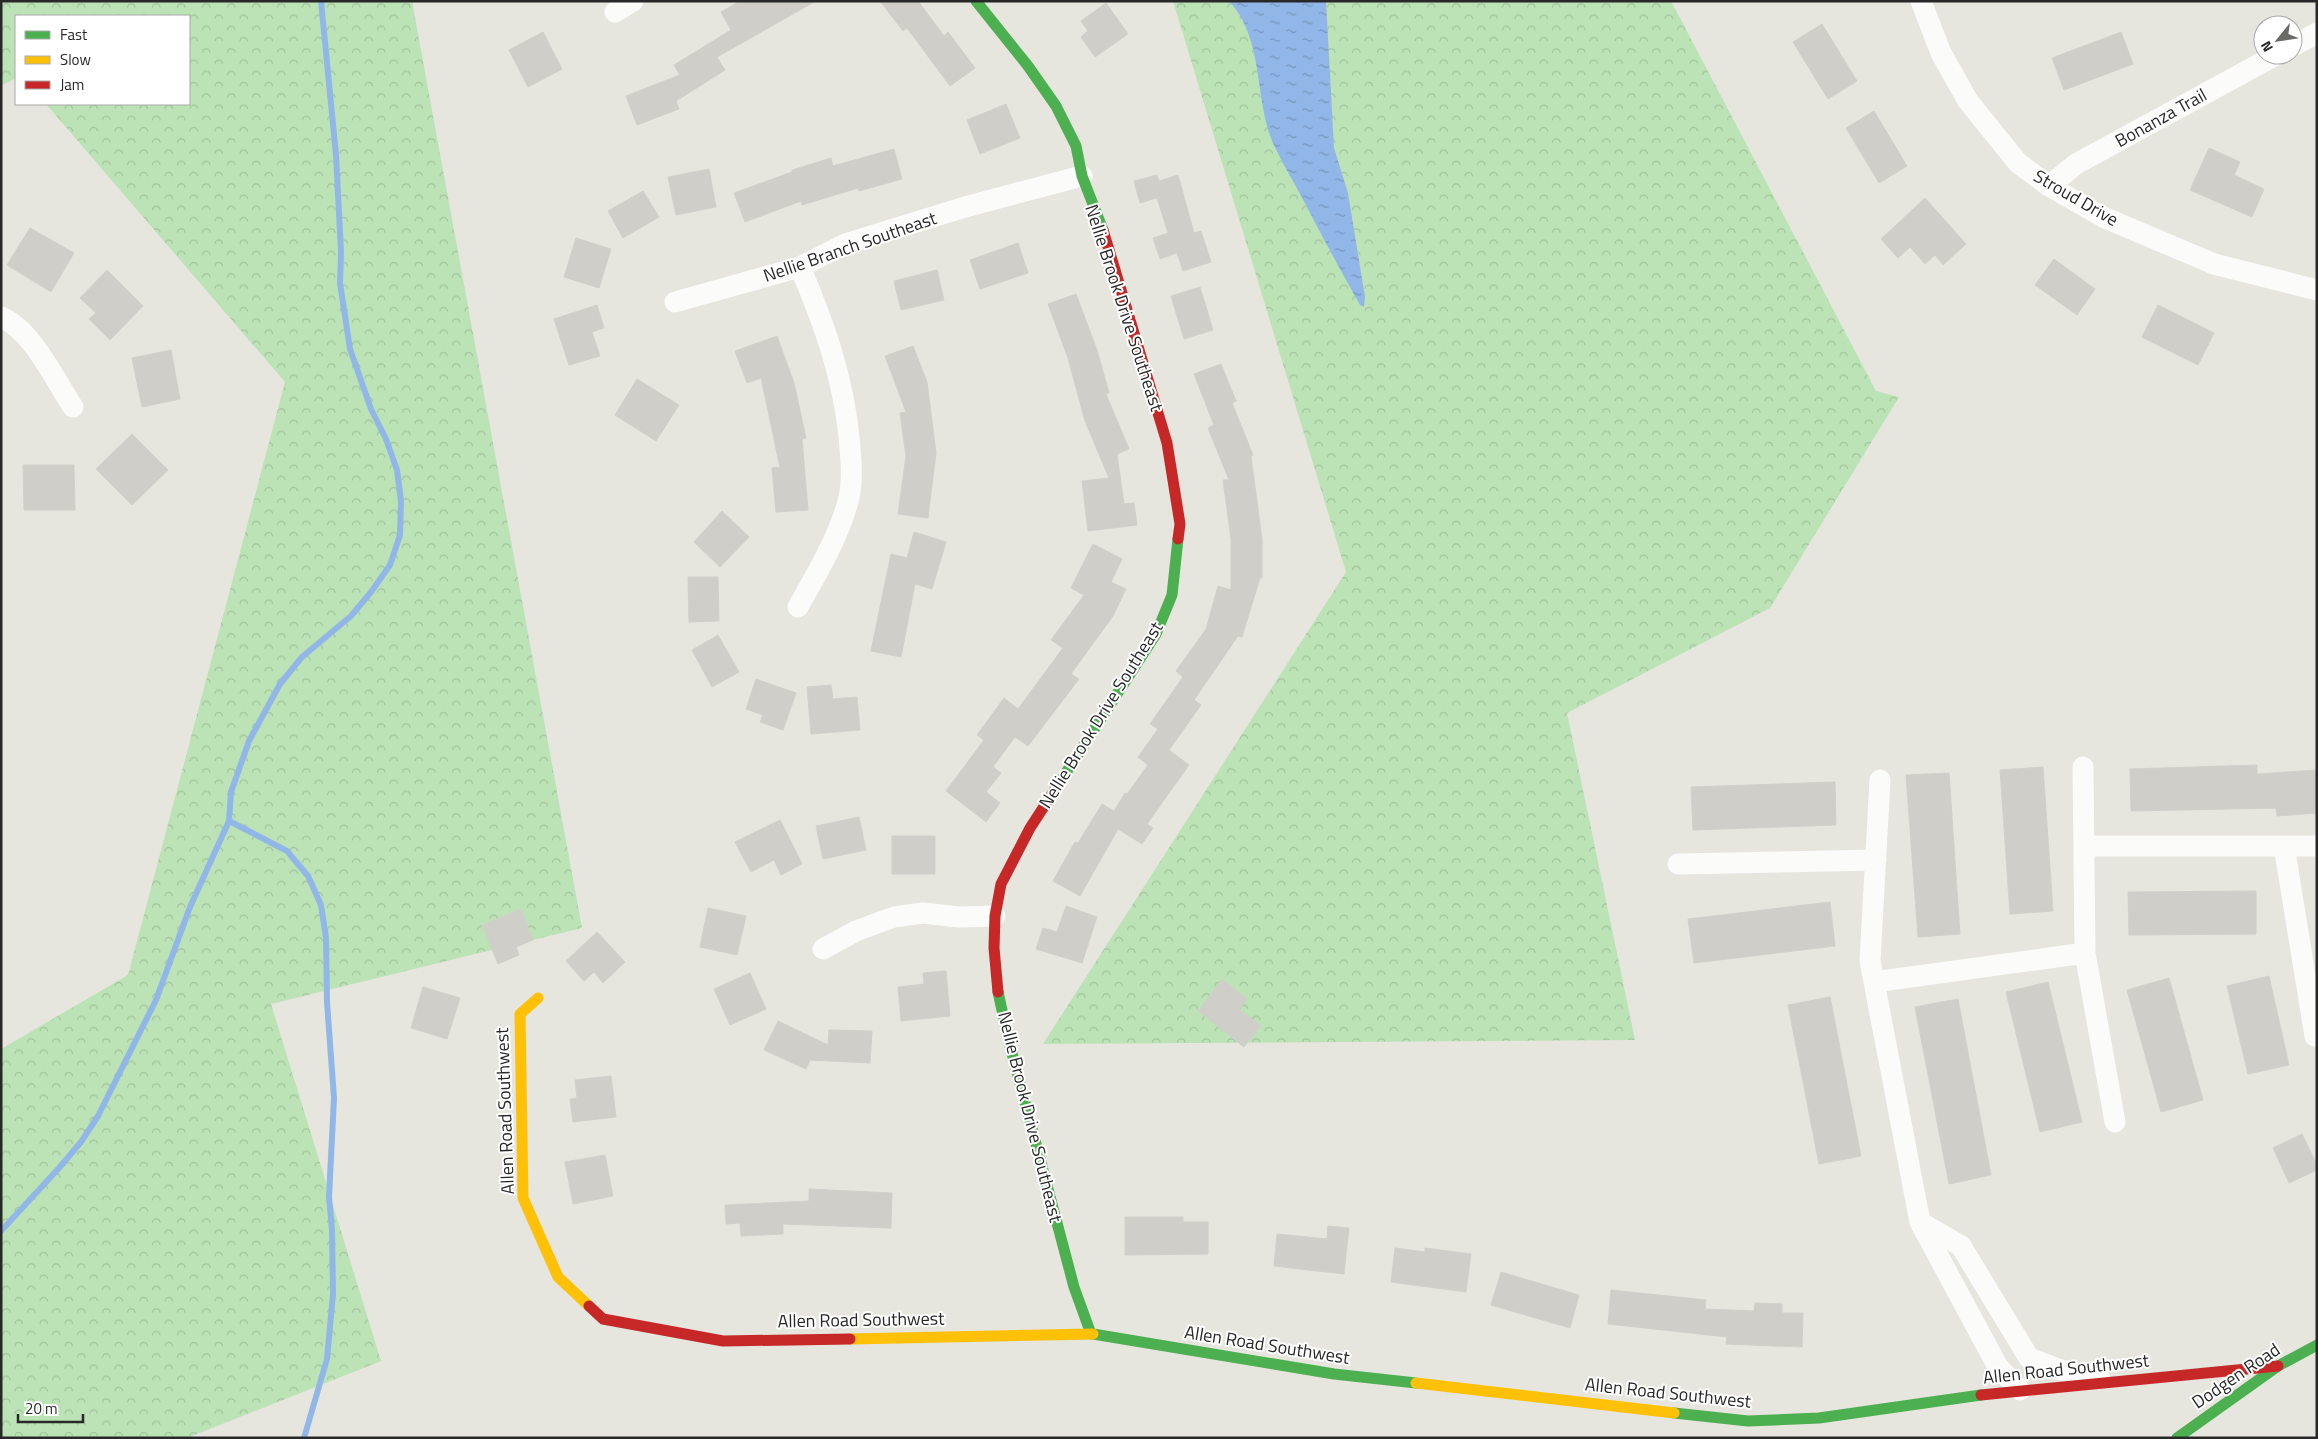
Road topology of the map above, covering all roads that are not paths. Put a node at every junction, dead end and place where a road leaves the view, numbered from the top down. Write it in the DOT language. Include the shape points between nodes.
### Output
graph roads {
  1 [pos="976,1"];
  2 [pos="1921,1"];
  3 [pos="2317,33"];
  4 [pos="2303,41"];
  5 [pos="2258,65"];
  6 [pos="1082,176"];
  7 [pos="2049,186"];
  8 [pos="800,267"];
  9 [pos="2317,290"];
  10 [pos="675,302"];
  11 [pos="1,317"];
  12 [pos="73,407"];
  13 [pos="798,608"];
  14 [pos="2083,767"];
  15 [pos="1880,780"];
  16 [pos="2084,846"];
  17 [pos="2284,846"];
  18 [pos="2317,846"];
  19 [pos="1876,860"];
  20 [pos="1678,864"];
  21 [pos="995,916"];
  22 [pos="822,949"];
  23 [pos="2085,953"];
  24 [pos="1874,982"];
  25 [pos="538,998"];
  26 [pos="2315,1036"];
  27 [pos="2116,1122"];
  28 [pos="1920,1222"];
  29 [pos="1988,1292"];
  30 [pos="1963,1304"];
  31 [pos="1091,1334"];
  32 [pos="2317,1345"];
  33 [pos="2029,1358"];
  34 [pos="2278,1366"];
  35 [pos="2122,1381"];
  36 [pos="2020,1390"];
  37 [pos="2177,1438"];
  1 -- 6 [label="street, Nellie Brook Drive Southeast" via="1056,106 1076,146"];
  2 -- 7 [label="street, Stroud Drive" via="1941,53 1968,101 2018,164"];
  3 -- 4 [label="street"];
  5 -- 7 [label="street, Bonanza Trail" via="2076,164"];
  6 -- 8 [label="street, Nellie Branch Southeast" via="845,244"];
  6 -- 21 [label="street, Nellie Brook Drive Southeast" via="1102,228 1166,443 1180,524 1177,565 1172,595 1156,634 1030,828 1001,884"];
  7 -- 9 [label="street, Stroud Drive" via="2103,217 2214,264"];
  8 -- 10 [label="street, Nellie Branch Southeast"];
  8 -- 13 [label="street" via="819,311 840,375 852,465 849,497 830,550"];
  11 -- 12 [label="street" via="32,342"];
  14 -- 16 [label="street"];
  15 -- 19 [label="street"];
  16 -- 17 [label="street"];
  16 -- 23 [label="street"];
  17 -- 18 [label="street"];
  17 -- 26 [label="street"];
  19 -- 20 [label="street"];
  19 -- 24 [label="street" via="1870,961"];
  21 -- 22 [label="street" via="923,913 894,916"];
  21 -- 31 [label="street, Nellie Brook Drive Southeast" via="998,993 1009,1042 1074,1287"];
  23 -- 24 [label="street"];
  23 -- 27 [label="street"];
  24 -- 28 [label="street"];
  25 -- 31 [label="street, Allen Road Southwest" via="520,1014 523,1198 558,1278 604,1319 723,1340"];
  28 -- 29 [label="street" via="1961,1246"];
  28 -- 30 [label="street"];
  29 -- 30 [label="street"];
  29 -- 33 [label="street"];
  30 -- 36 [label="street" via="1998,1366"];
  31 -- 36 [label="street, Allen Road Southwest" via="1334,1374 1748,1421 1819,1418"];
  32 -- 34 [label="street, Dodgen Road"];
  33 -- 35 [label="street" via="2060,1370"];
  33 -- 36 [label="street"];
  34 -- 35 [label="street, Allen Road Southwest"];
  34 -- 37 [label="street, Dodgen Road"];
  35 -- 36 [label="street, Allen Road Southwest"];
}
